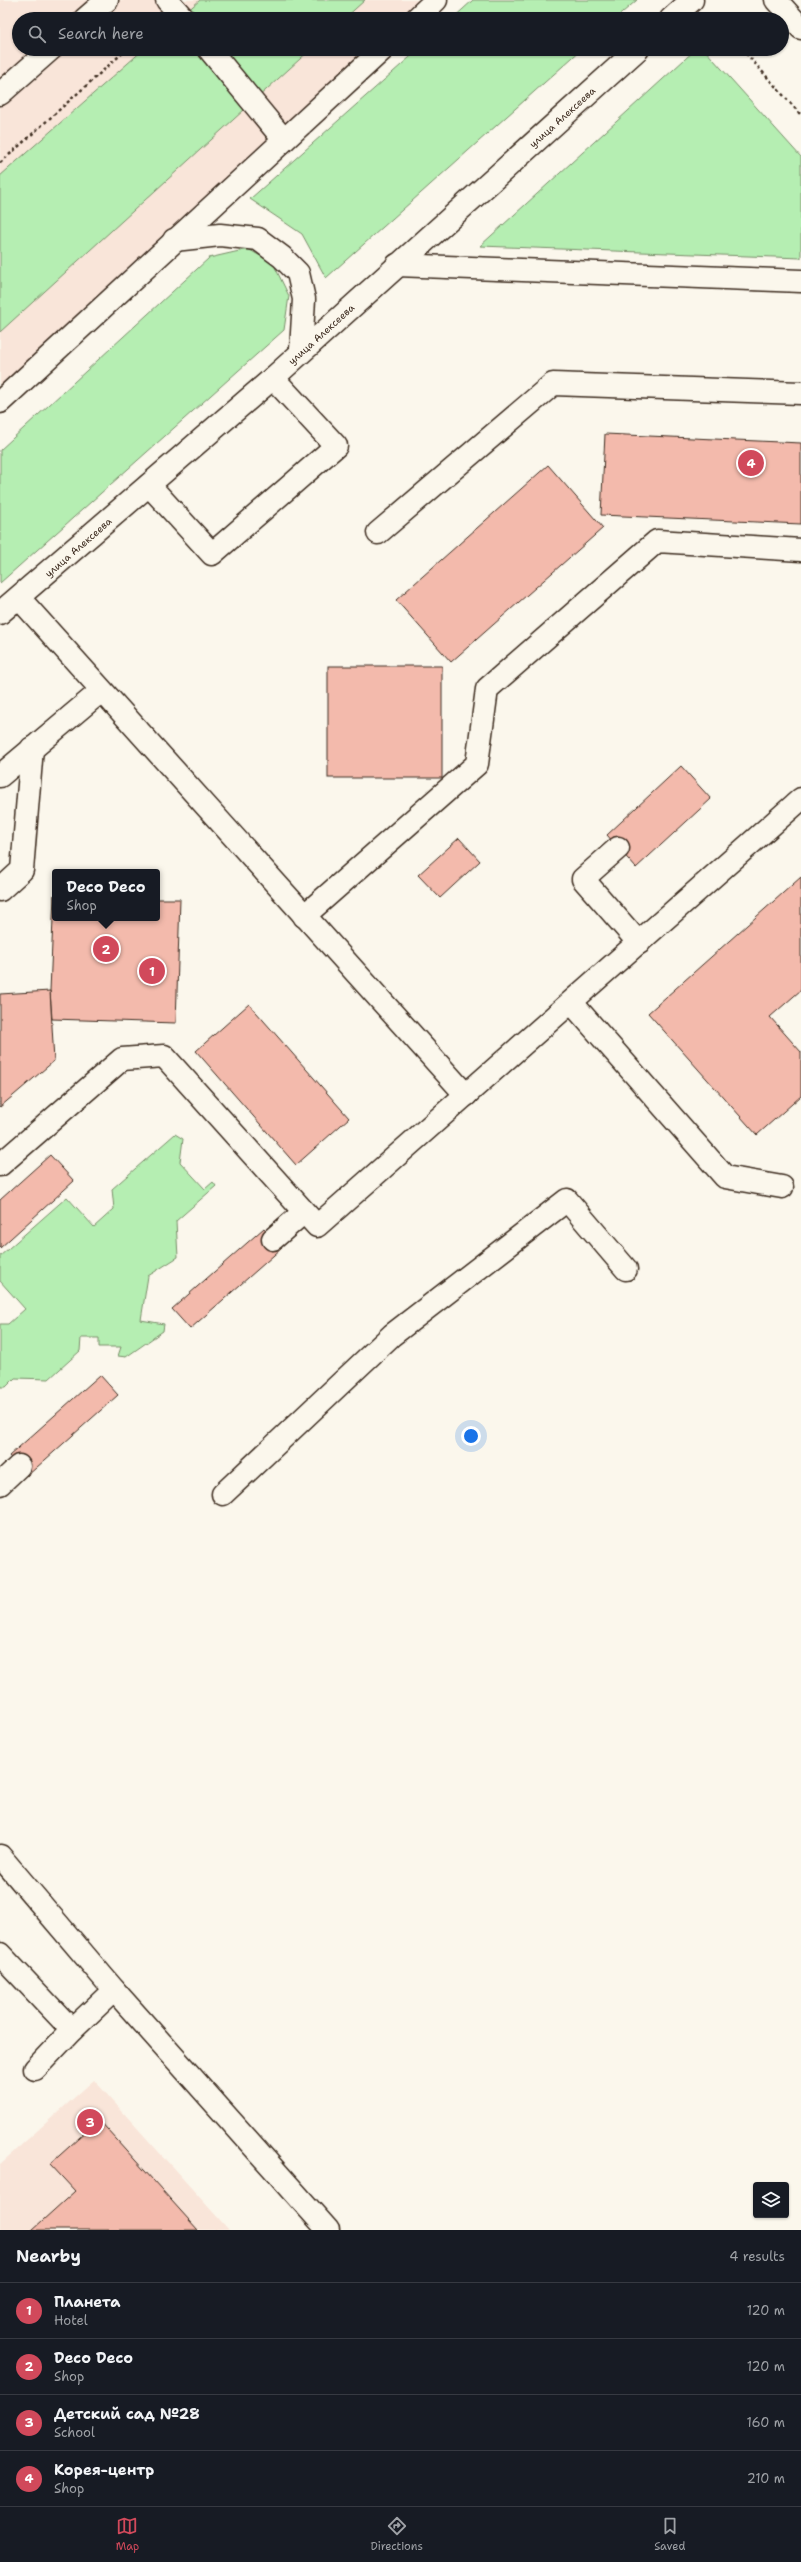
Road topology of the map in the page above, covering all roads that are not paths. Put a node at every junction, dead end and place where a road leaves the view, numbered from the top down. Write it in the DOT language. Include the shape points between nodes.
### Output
graph roads {
  1 [pos="107,0"];
  2 [pos="167,0"];
  3 [pos="436,0"];
  4 [pos="692,0"];
  5 [pos="776,0"];
  6 [pos="93,12"];
  7 [pos="178,12"];
  8 [pos="423,12"];
  9 [pos="679,12"];
  10 [pos="787,12"];
  11 [pos="789,15"];
  12 [pos="801,28"];
  13 [pos="43,56"];
  14 [pos="215,56"];
  15 [pos="375,56"];
  16 [pos="630,56"];
  17 [pos="0,94"];
  18 [pos="284,140"];
  19 [pos="174,240"];
  20 [pos="397,265"];
  21 [pos="801,281"];
  22 [pos="302,350"];
  23 [pos="273,378"];
  24 [pos="801,393"];
  25 [pos="0,402"];
  26 [pos="149,485"];
  27 [pos="378,533"];
  28 [pos="801,550"];
  29 [pos="19,598"];
  30 [pos="0,614"];
  31 [pos="100,691"];
  32 [pos="32,748"];
  33 [pos="0,776"];
  34 [pos="801,798"];
  35 [pos="618,848"];
  36 [pos="0,890"];
  37 [pos="304,916"];
  38 [pos="639,943"];
  39 [pos="572,1003"];
  40 [pos="466,1095"];
  41 [pos="0,1165"];
  42 [pos="782,1187"];
  43 [pos="304,1212"];
  44 [pos="273,1239"];
  45 [pos="626,1268"];
  46 [pos="19,1466"];
  47 [pos="0,1484"];
  48 [pos="222,1494"];
  49 [pos="0,1856"];
  50 [pos="0,1954"];
  51 [pos="114,1990"];
  52 [pos="72,2030"];
  53 [pos="35,2070"];
  54 [pos="328,2230"];
  1 -- 6 [label="street"];
  2 -- 7 [label="street"];
  3 -- 8 [label="street"];
  4 -- 9 [label="street"];
  5 -- 10 [label="street"];
  11 -- 12 [label="street"];
  13 -- 17 [label="street"];
  14 -- 18 [label="street"];
  15 -- 18 [label="street"];
  16 -- 20 [label="street, улица Алексеева"];
  18 -- 19 [label="street"];
  19 -- 22 [label="street" via="220,236 258,239 282,257 298,273 300,280 304,300"];
  19 -- 25 [label="street"];
  20 -- 21 [label="street"];
  20 -- 22 [label="street, улица Алексеева"];
  22 -- 23 [label="street, улица Алексеева"];
  23 -- 26 [label="street, улица Алексеева"];
  23 -- 26 [label="street" via="336,446 212,554"];
  24 -- 27 [label="street" via="553,384"];
  26 -- 29 [label="street, улица Алексеева"];
  28 -- 37 [label="street" via="657,541 487,689 477,764"];
  29 -- 30 [label="street, улица Алексеева"];
  29 -- 31 [label="street"];
  31 -- 32 [label="street"];
  31 -- 37 [label="street"];
  32 -- 33 [label="street"];
  32 -- 36 [label="street" via="22,870"];
  34 -- 38 [label="street"];
  35 -- 38 [label="street" via="583,879"];
  37 -- 40 [label="street"];
  38 -- 39 [label="street"];
  39 -- 40 [label="street"];
  39 -- 42 [label="street" via="725,1177"];
  40 -- 43 [label="street" via="317,1226"];
  41 -- 43 [label="street" via="122,1059 164,1056"];
  43 -- 44 [label="street"];
  45 -- 48 [label="street" via="567,1200 392,1335"];
  46 -- 47 [label="street"];
  49 -- 51 [label="street"];
  50 -- 52 [label="street"];
  51 -- 52 [label="street"];
  51 -- 54 [label="street"];
  52 -- 53 [label="street"];
}
